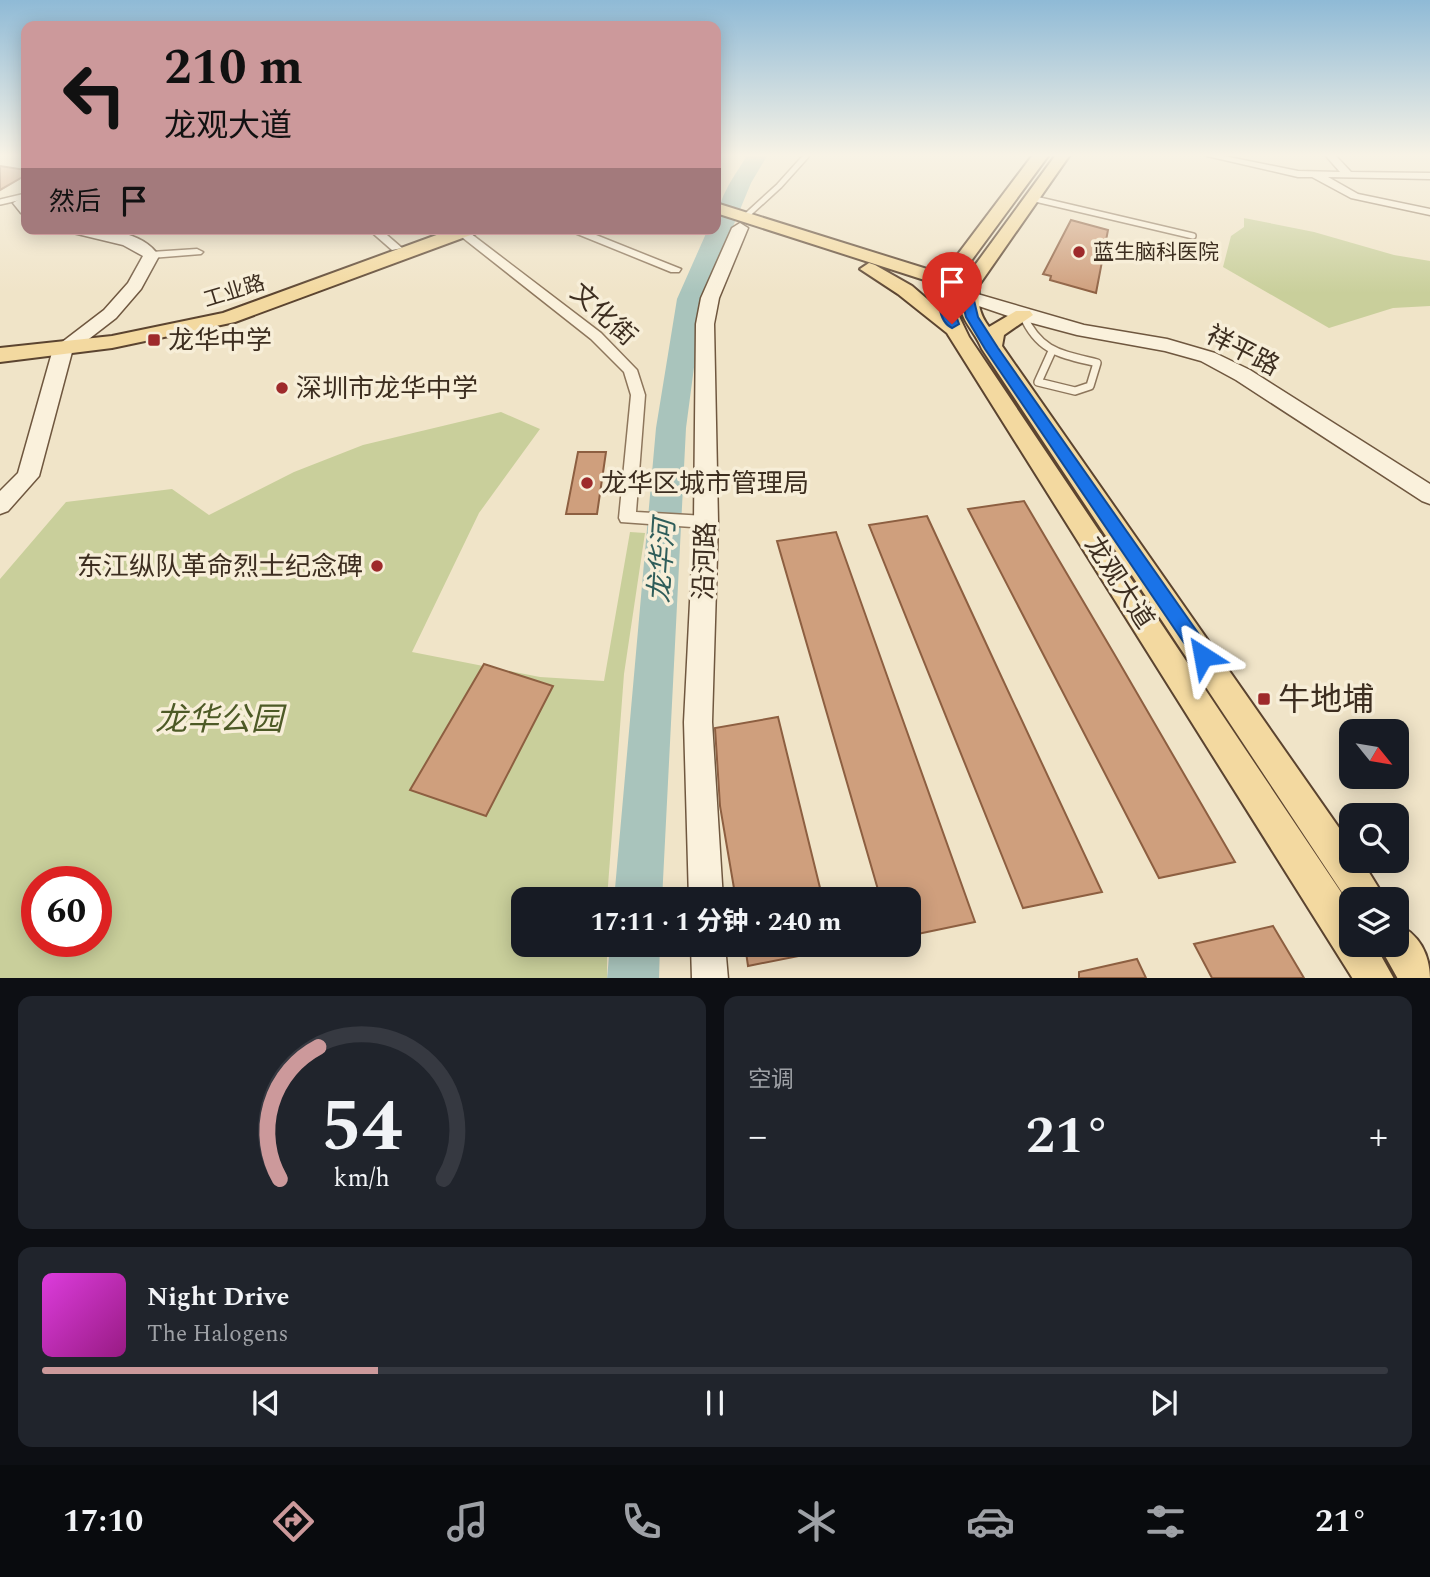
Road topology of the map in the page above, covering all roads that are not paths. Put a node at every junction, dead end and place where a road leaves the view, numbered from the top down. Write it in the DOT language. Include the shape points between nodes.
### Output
graph roads {
  1 [pos="0,202"];
  2 [pos="759,202"];
  3 [pos="1005,202"];
  4 [pos="1028,202"];
  5 [pos="1047,202"];
  6 [pos="1382,202"];
  7 [pos="21,203"];
  8 [pos="721,211"];
  9 [pos="1430,212"];
  10 [pos="721,221"];
  11 [pos="741,222"];
  12 [pos="101,235"];
  13 [pos="380,235"];
  14 [pos="442,235"];
  15 [pos="447,235"];
  16 [pos="466,235"];
  17 [pos="586,235"];
  18 [pos="1193,236"];
  19 [pos="975,241"];
  20 [pos="396,248"];
  21 [pos="197,252"];
  22 [pos="151,255"];
  23 [pos="873,263"];
  24 [pos="675,269"];
  25 [pos="952,289"];
  26 [pos="1023,315"];
  27 [pos="83,334"];
  28 [pos="959,337"];
  29 [pos="0,340"];
  30 [pos="63,349"];
  31 [pos="992,349"];
  32 [pos="1052,351"];
  33 [pos="0,355"];
  34 [pos="1028,383"];
  35 [pos="1430,495"];
  36 [pos="0,505"];
  37 [pos="698,522"];
  38 [pos="705,887"];
  39 [pos="1359,887"];
  40 [pos="1339,921"];
  41 [pos="709,957"];
  42 [pos="1362,957"];
  43 [pos="1406,957"];
  44 [pos="710,978"];
  45 [pos="1376,978"];
  46 [pos="1421,978"];
  1 -- 7 [label="lane"];
  2 -- 11 [label="lane"];
  3 -- 19 [label="main road"];
  4 -- 25 [label="main road" via="977,274"];
  5 -- 18 [label="lane"];
  6 -- 9 [label="street"];
  8 -- 11 [label="main road"];
  10 -- 11 [label="main road"];
  11 -- 23 [label="main road"];
  11 -- 37 [label="street, 沿河路" via="710,298 705,324 710,340"];
  12 -- 22 [label="street" via="136,243"];
  13 -- 20 [label="street"];
  14 -- 20 [label="main road, 工业路"];
  15 -- 30 [label="main road, 工业路" via="228,318"];
  16 -- 37 [label="street, 文化街" via="596,336 630,370 638,395 627,518"];
  17 -- 24 [label="street"];
  19 -- 23 [label="main road" via="937,261"];
  19 -- 25 [label="main road"];
  20 -- 27 [label="main road, 工业路" via="234,306"];
  21 -- 22 [label="street"];
  22 -- 27 [label="street" via="135,285 103,321"];
  23 -- 25 [label="main road"];
  23 -- 28 [label="main road"];
  25 -- 26 [label="street, 祥平路"];
  25 -- 28 [label="main road, 龙观大道" via="945,310"];
  25 -- 31 [label="main road, 龙观大道"];
  26 -- 31 [label="main road" via="996,330"];
  26 -- 32 [label="lane" via="1038,344"];
  26 -- 35 [label="street, 祥平路" via="1208,357"];
  27 -- 29 [label="main road, 工业路"];
  27 -- 30 [label="street"];
  28 -- 40 [label="main road, 龙观大道"];
  30 -- 33 [label="main road, 工业路"];
  30 -- 36 [label="street" via="27,476"];
  31 -- 34 [label="main road, 龙观大道"];
  32 -- 34 [label="lane"];
  32 -- 34 [label="lane" via="1097,363 1090,386 1075,391"];
  34 -- 39 [label="main road, 龙观大道"];
  37 -- 38 [label="street, 沿河路" via="698,722"];
  41 -- 44 [label="street"];
  42 -- 45 [label="main road"];
  43 -- 46 [label="main road"];
}
